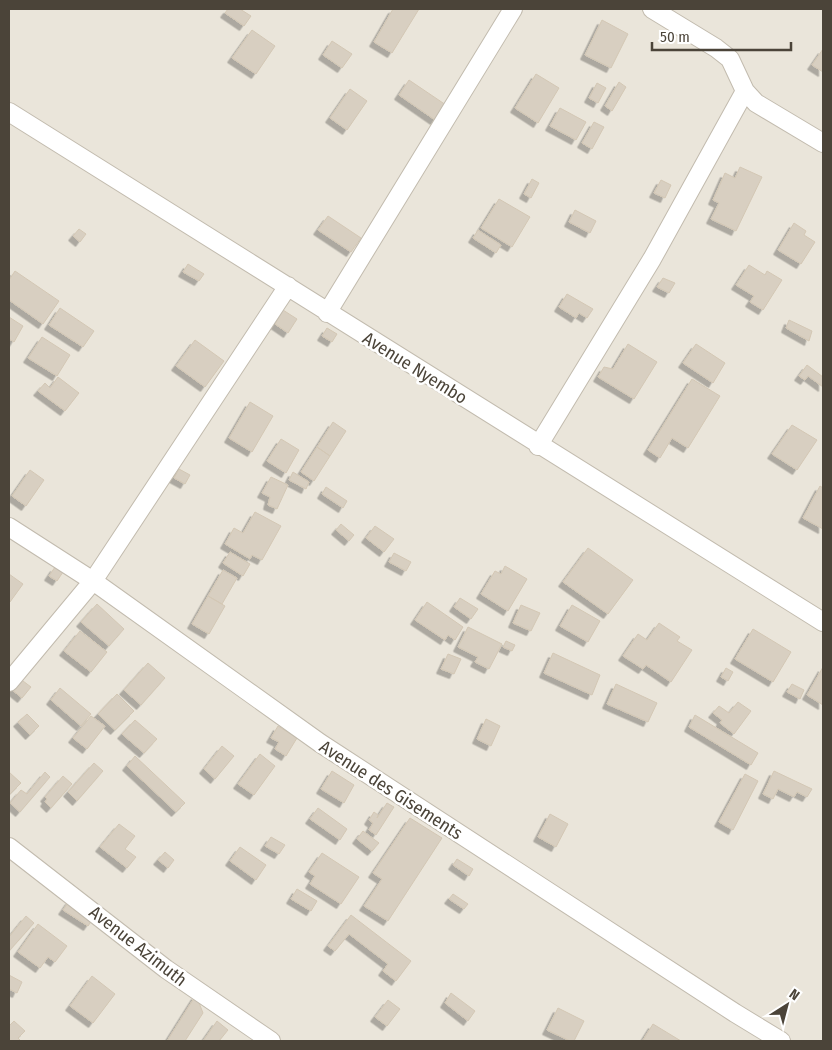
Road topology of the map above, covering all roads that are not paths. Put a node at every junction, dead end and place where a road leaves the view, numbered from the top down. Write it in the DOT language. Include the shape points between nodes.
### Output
graph roads {
  1 [pos="513,9"];
  2 [pos="652,9"];
  3 [pos="745,91"];
  4 [pos="9,112"];
  5 [pos="823,143"];
  6 [pos="288,286"];
  7 [pos="327,313"];
  8 [pos="538,446"];
  9 [pos="9,528"];
  10 [pos="93,581"];
  11 [pos="823,622"];
  12 [pos="9,682"];
  13 [pos="9,847"];
  14 [pos="271,1041"];
  15 [pos="781,1041"];
  1 -- 7 [label="street"];
  2 -- 3 [label="street" via="730,59"];
  3 -- 5 [label="street" via="770,113"];
  3 -- 8 [label="street" via="652,259"];
  4 -- 6 [label="street, Avenue Nyembo"];
  6 -- 7 [label="street, Avenue Nyembo"];
  6 -- 10 [label="street"];
  7 -- 8 [label="street, Avenue Nyembo"];
  8 -- 11 [label="street, Avenue Nyembo"];
  9 -- 10 [label="street, Avenue des Gisements"];
  10 -- 12 [label="street"];
  10 -- 15 [label="street, Avenue des Gisements" via="320,743"];
  13 -- 14 [label="street, Avenue Azimuth" via="172,974"];
}
